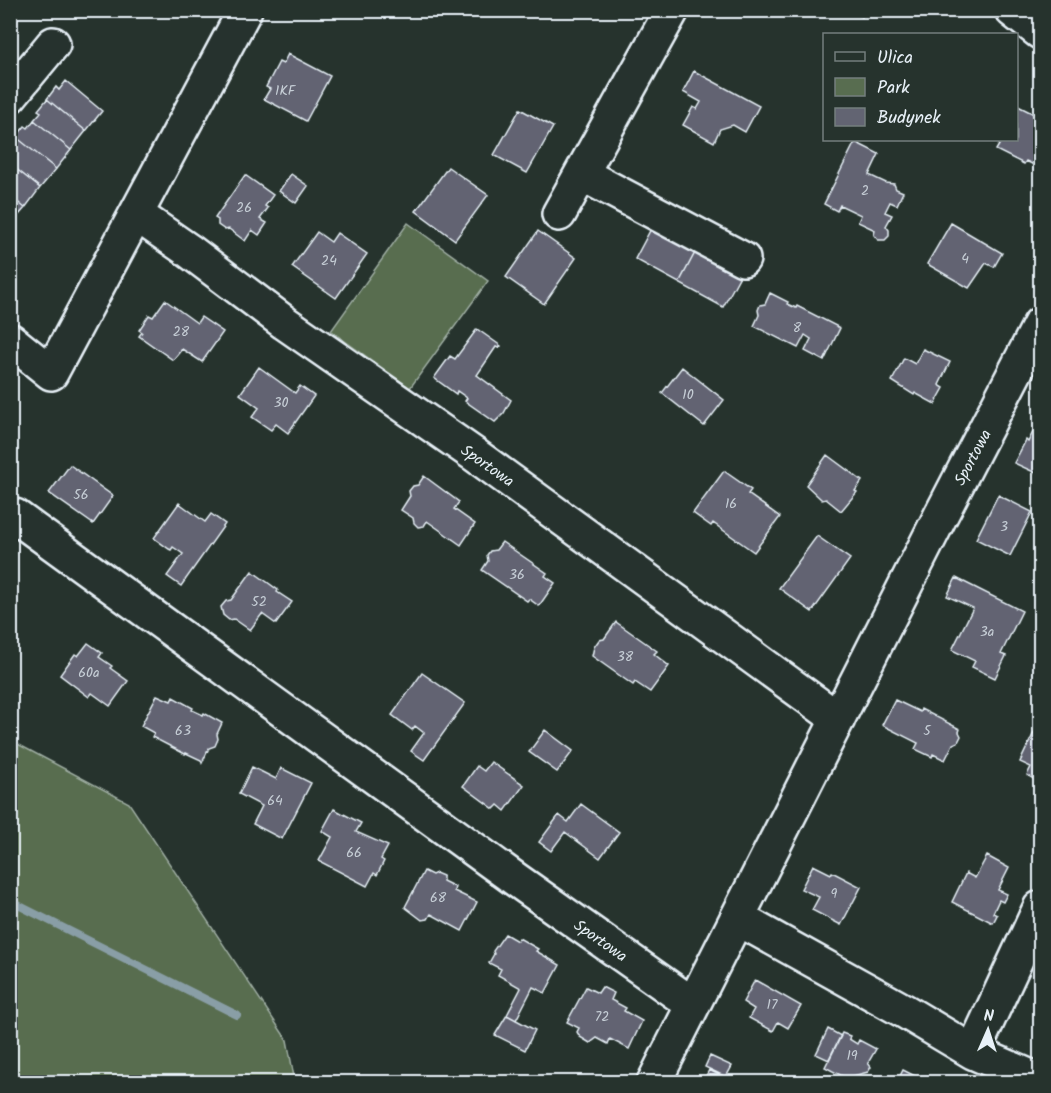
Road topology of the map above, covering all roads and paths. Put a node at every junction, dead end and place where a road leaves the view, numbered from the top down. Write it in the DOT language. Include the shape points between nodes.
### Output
graph roads {
  1 [pos="245,10"];
  2 [pos="672,10"];
  3 [pos="1012,10"];
  4 [pos="1041,32"];
  5 [pos="53,44"];
  6 [pos="10,96"];
  7 [pos="582,174"];
  8 [pos="136,214"];
  9 [pos="559,214"];
  10 [pos="743,260"];
  11 [pos="1041,324"];
  12 [pos="10,340"];
  13 [pos="15,516"];
  14 [pos="838,719"];
  15 [pos="1041,908"];
  16 [pos="737,918"];
  17 [pos="692,1004"];
  18 [pos="973,1052"];
  19 [pos="1041,1081"];
  20 [pos="654,1083"];
  1 -- 8 [label="street"];
  2 -- 7 [label="street"];
  3 -- 4 [label="street"];
  5 -- 6 [label="street"];
  7 -- 9 [label="street"];
  7 -- 10 [label="street"];
  8 -- 12 [label="street" via="51,373"];
  8 -- 14 [label="street, Sportowa"];
  11 -- 14 [label="street, Sportowa"];
  13 -- 17 [label="street, Sportowa"];
  14 -- 16 [label="street, Sportowa"];
  15 -- 18 [label="street"];
  16 -- 17 [label="street, Sportowa"];
  16 -- 18 [label="street"];
  17 -- 20 [label="street, Sportowa"];
  18 -- 19 [label="street"];
}
